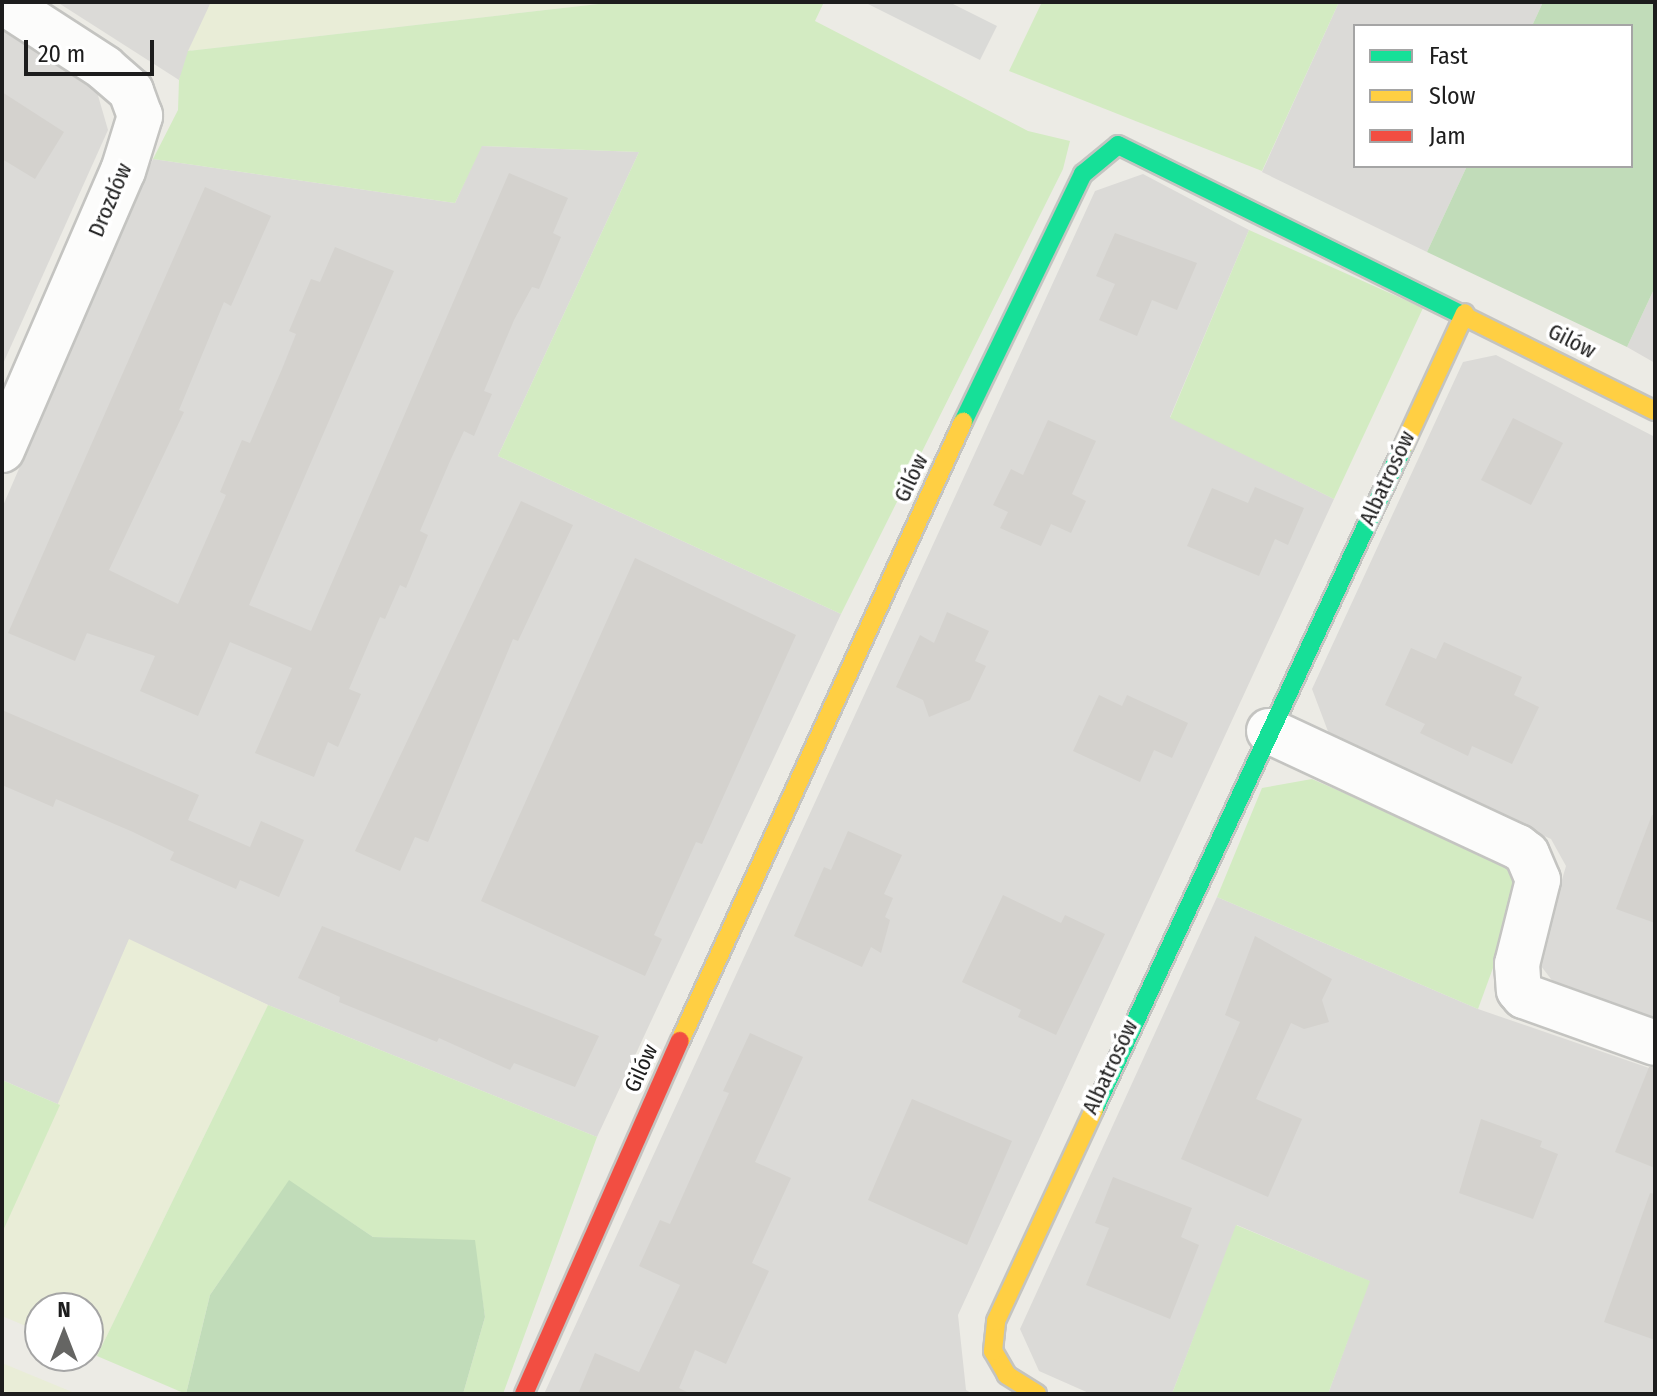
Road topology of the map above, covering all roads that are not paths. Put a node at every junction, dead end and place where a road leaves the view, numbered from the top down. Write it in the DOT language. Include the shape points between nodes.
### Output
graph roads {
  1 [pos="3,2"];
  2 [pos="1465,313"];
  3 [pos="1655,411"];
  4 [pos="2,450"];
  5 [pos="1269,731"];
  6 [pos="1655,1043"];
  7 [pos="524,1394"];
  8 [pos="1037,1394"];
  1 -- 4 [label="street, Drozdów" via="105,68 131,91 140,116 123,171"];
  2 -- 3 [label="street, Gilów"];
  2 -- 5 [label="street, Albatrosów"];
  2 -- 7 [label="street, Gilów" via="1118,145 1083,174 952,445"];
  5 -- 6 [label="street" via="1527,854 1538,880 1517,964 1519,990"];
  5 -- 8 [label="street, Albatrosów" via="996,1321 993,1351 1007,1375"];
}
